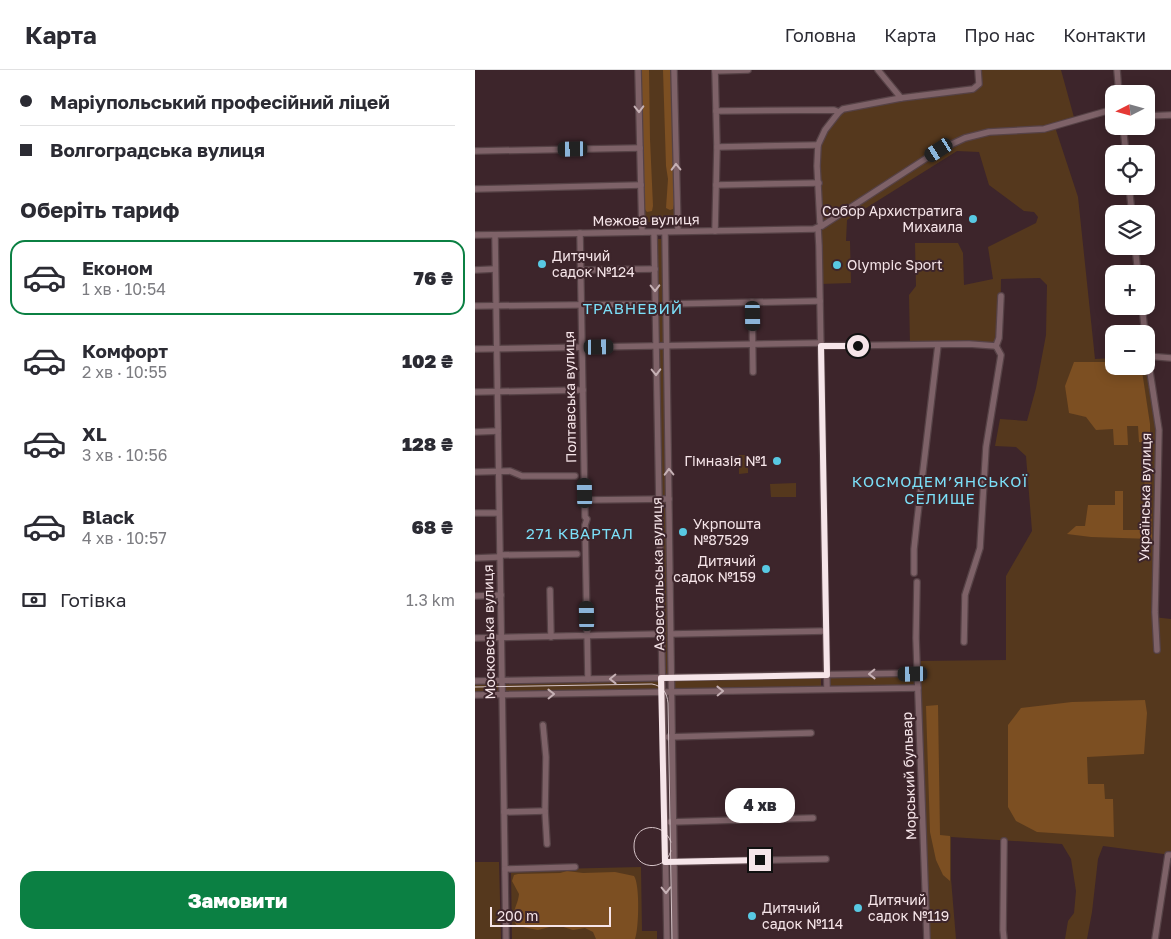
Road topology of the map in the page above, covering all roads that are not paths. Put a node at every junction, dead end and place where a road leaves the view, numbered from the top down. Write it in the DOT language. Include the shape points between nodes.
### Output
graph roads {
  1 [pos="638,70"];
  2 [pos="674,70"];
  3 [pos="715,70"];
  4 [pos="749,70"];
  5 [pos="878,70"];
  6 [pos="978,70"];
  7 [pos="1117,70"];
  8 [pos="1118,85"];
  9 [pos="901,98"];
  10 [pos="716,111"];
  11 [pos="1105,111"];
  12 [pos="839,112"];
  13 [pos="1171,115"];
  14 [pos="1155,116"];
  15 [pos="819,145"];
  16 [pos="717,147"];
  17 [pos="640,148"];
  18 [pos="475,151"];
  19 [pos="819,183"];
  20 [pos="716,185"];
  21 [pos="641,186"];
  22 [pos="475,189"];
  23 [pos="677,216"];
  24 [pos="641,218"];
  25 [pos="820,227"];
  26 [pos="715,231"];
  27 [pos="642,232"];
  28 [pos="652,232"];
  29 [pos="667,232"];
  30 [pos="678,232"];
  31 [pos="580,233"];
  32 [pos="495,235"];
  33 [pos="475,236"];
  34 [pos="495,269"];
  35 [pos="655,269"];
  36 [pos="475,270"];
  37 [pos="581,270"];
  38 [pos="1001,296"];
  39 [pos="820,300"];
  40 [pos="753,302"];
  41 [pos="655,304"];
  42 [pos="666,304"];
  43 [pos="581,305"];
  44 [pos="475,306"];
  45 [pos="496,306"];
  46 [pos="753,344"];
  47 [pos="821,344"];
  48 [pos="938,345"];
  49 [pos="656,346"];
  50 [pos="667,346"];
  51 [pos="996,346"];
  52 [pos="582,347"];
  53 [pos="475,349"];
  54 [pos="497,349"];
  55 [pos="1155,357"];
  56 [pos="1171,358"];
  57 [pos="753,372"];
  58 [pos="1150,375"];
  59 [pos="583,390"];
  60 [pos="497,391"];
  61 [pos="475,392"];
  62 [pos="668,398"];
  63 [pos="657,399"];
  64 [pos="498,431"];
  65 [pos="475,432"];
  66 [pos="499,471"];
  67 [pos="475,472"];
  68 [pos="575,476"];
  69 [pos="659,499"];
  70 [pos="669,499"];
  71 [pos="585,500"];
  72 [pos="499,512"];
  73 [pos="475,513"];
  74 [pos="577,554"];
  75 [pos="500,556"];
  76 [pos="475,558"];
  77 [pos="915,573"];
  78 [pos="917,582"];
  79 [pos="550,590"];
  80 [pos="501,595"];
  81 [pos="475,596"];
  82 [pos="826,631"];
  83 [pos="661,634"];
  84 [pos="671,634"];
  85 [pos="551,636"];
  86 [pos="587,636"];
  87 [pos="475,638"];
  88 [pos="501,638"];
  89 [pos="964,642"];
  90 [pos="1157,650"];
  91 [pos="918,673"];
  92 [pos="827,675"];
  93 [pos="661,678"];
  94 [pos="672,678"];
  95 [pos="588,679"];
  96 [pos="475,681"];
  97 [pos="502,681"];
  98 [pos="918,688"];
  99 [pos="827,689"];
  100 [pos="662,692"];
  101 [pos="671,692"];
  102 [pos="475,695"];
  103 [pos="502,695"];
  104 [pos="543,725"];
  105 [pos="811,733"];
  106 [pos="663,737"];
  107 [pos="672,737"];
  108 [pos="545,811"];
  109 [pos="504,812"];
  110 [pos="813,818"];
  111 [pos="665,822"];
  112 [pos="673,822"];
  113 [pos="1004,841"];
  114 [pos="547,844"];
  115 [pos="1169,855"];
  116 [pos="826,859"];
  117 [pos="665,862"];
  118 [pos="674,862"];
  119 [pos="575,867"];
  120 [pos="505,868"];
  121 [pos="506,939"];
  122 [pos="667,939"];
  123 [pos="675,939"];
  124 [pos="927,939"];
  125 [pos="1004,939"];
  126 [pos="1155,939"];
  1 -- 17 [label="street, one-way"];
  23 -- 2 [label="street, Азовстальська вулиця, one-way"];
  3 -- 4 [label="street"];
  3 -- 10 [label="street"];
  5 -- 9 [label="street"];
  6 -- 9 [label="street" via="979,84 973,89"];
  7 -- 8 [label="street"];
  9 -- 12 [label="street"];
  10 -- 12 [label="street"];
  10 -- 16 [label="street"];
  11 -- 25 [label="street" via="1044,128 989,132 965,138 939,150"];
  12 -- 15 [label="street" via="825,130"];
  13 -- 14 [label="street"];
  15 -- 16 [label="street"];
  15 -- 19 [label="street"];
  16 -- 20 [label="street"];
  17 -- 18 [label="street"];
  17 -- 21 [label="street"];
  19 -- 20 [label="street"];
  19 -- 25 [label="street"];
  20 -- 26 [label="street"];
  21 -- 22 [label="street"];
  21 -- 24 [label="street"];
  23 -- 29 [label="street, Азовстальська вулиця"];
  23 -- 30 [label="street, Азовстальська вулиця"];
  24 -- 27 [label="street"];
  24 -- 28 [label="street"];
  25 -- 26 [label="street, Межова вулиця"];
  25 -- 39 [label="street"];
  26 -- 30 [label="street, Межова вулиця"];
  27 -- 28 [label="street, Межова вулиця"];
  27 -- 31 [label="street, Межова вулиця"];
  28 -- 29 [label="street, Межова вулиця"];
  28 -- 35 [label="street, Азовстальська вулиця"];
  29 -- 30 [label="street, Межова вулиця"];
  29 -- 42 [label="street, Азовстальська вулиця"];
  31 -- 32 [label="street, Межова вулиця"];
  31 -- 37 [label="street, Полтавська вулиця"];
  32 -- 33 [label="street, Межова вулиця"];
  32 -- 34 [label="street, Московська вулиця"];
  34 -- 36 [label="street"];
  34 -- 45 [label="street, Московська вулиця"];
  35 -- 37 [label="street"];
  35 -- 41 [label="street, Азовстальська вулиця, one-way"];
  37 -- 43 [label="street, Полтавська вулиця"];
  38 -- 51 [label="street"];
  39 -- 40 [label="street"];
  39 -- 47 [label="street"];
  40 -- 42 [label="street"];
  40 -- 46 [label="street"];
  41 -- 43 [label="street"];
  41 -- 49 [label="street, Азовстальська вулиця"];
  42 -- 50 [label="street, Азовстальська вулиця"];
  43 -- 45 [label="street"];
  43 -- 52 [label="street, Полтавська вулиця"];
  44 -- 45 [label="street"];
  45 -- 54 [label="street, Московська вулиця"];
  46 -- 47 [label="street"];
  46 -- 50 [label="street"];
  46 -- 57 [label="street"];
  47 -- 48 [label="street"];
  47 -- 82 [label="street"];
  48 -- 51 [label="street"];
  48 -- 77 [label="street" via="914,549"];
  49 -- 50 [label="street"];
  49 -- 52 [label="street"];
  49 -- 63 [label="street, Азовстальська вулиця, one-way"];
  50 -- 62 [label="street, Азовстальська вулиця"];
  51 -- 89 [label="street" via="1001,355 986,447 980,548 965,595"];
  52 -- 54 [label="street"];
  52 -- 59 [label="street, Полтавська вулиця"];
  53 -- 54 [label="street"];
  54 -- 60 [label="street, Московська вулиця"];
  55 -- 56 [label="street"];
  58 -- 90 [label="street, Українська вулиця" via="1159,430"];
  59 -- 60 [label="street"];
  59 -- 71 [label="street, Полтавська вулиця"];
  60 -- 61 [label="street"];
  60 -- 64 [label="street, Московська вулиця"];
  62 -- 63 [label="street"];
  70 -- 62 [label="street, Азовстальська вулиця, one-way"];
  63 -- 69 [label="street, Азовстальська вулиця"];
  64 -- 65 [label="street"];
  64 -- 66 [label="street, Московська вулиця"];
  66 -- 67 [label="street"];
  66 -- 68 [label="street" via="522,476"];
  66 -- 72 [label="street, Московська вулиця"];
  69 -- 70 [label="street"];
  69 -- 71 [label="street"];
  69 -- 83 [label="street, Азовстальська вулиця"];
  70 -- 84 [label="street, Азовстальська вулиця"];
  71 -- 86 [label="street, Полтавська вулиця"];
  72 -- 73 [label="street"];
  72 -- 75 [label="street, Московська вулиця"];
  74 -- 75 [label="street"];
  75 -- 76 [label="street"];
  75 -- 80 [label="street, Московська вулиця"];
  78 -- 91 [label="street, Морський бульвар"];
  79 -- 85 [label="street"];
  80 -- 81 [label="street"];
  80 -- 88 [label="street, Московська вулиця"];
  82 -- 84 [label="street"];
  82 -- 92 [label="street"];
  83 -- 86 [label="street"];
  83 -- 93 [label="street, Азовстальська вулиця"];
  84 -- 94 [label="street, Азовстальська вулиця"];
  85 -- 86 [label="street"];
  85 -- 88 [label="street"];
  86 -- 95 [label="street, Полтавська вулиця"];
  87 -- 88 [label="street"];
  88 -- 97 [label="street, Московська вулиця"];
  91 -- 92 [label="street, one-way"];
  91 -- 98 [label="street, Морський бульвар"];
  92 -- 94 [label="street"];
  92 -- 99 [label="street"];
  93 -- 94 [label="street"];
  93 -- 95 [label="street, one-way"];
  93 -- 100 [label="street, Азовстальська вулиця"];
  94 -- 101 [label="street, Азовстальська вулиця"];
  95 -- 97 [label="street"];
  96 -- 97 [label="street"];
  97 -- 103 [label="street, Московська вулиця"];
  98 -- 99 [label="street"];
  98 -- 124 [label="street, Морський бульвар"];
  101 -- 99 [label="street, one-way"];
  100 -- 101 [label="street"];
  103 -- 100 [label="street, one-way"];
  100 -- 106 [label="street, Азовстальська вулиця"];
  101 -- 107 [label="street, Азовстальська вулиця"];
  102 -- 103 [label="street"];
  103 -- 109 [label="street, Московська вулиця"];
  104 -- 108 [label="street"];
  105 -- 107 [label="street"];
  106 -- 107 [label="street"];
  106 -- 111 [label="street, Азовстальська вулиця"];
  107 -- 112 [label="street, Азовстальська вулиця"];
  108 -- 109 [label="street"];
  108 -- 114 [label="street"];
  109 -- 120 [label="street, Московська вулиця"];
  110 -- 112 [label="street"];
  111 -- 112 [label="street"];
  111 -- 117 [label="street, Азовстальська вулиця"];
  112 -- 118 [label="street, Азовстальська вулиця"];
  113 -- 125 [label="street"];
  115 -- 126 [label="street"];
  116 -- 118 [label="street"];
  117 -- 118 [label="street"];
  117 -- 122 [label="street, Азовстальська вулиця, one-way"];
  118 -- 123 [label="street, Азовстальська вулиця"];
  119 -- 120 [label="street"];
  120 -- 121 [label="street, Московська вулиця"];
}
